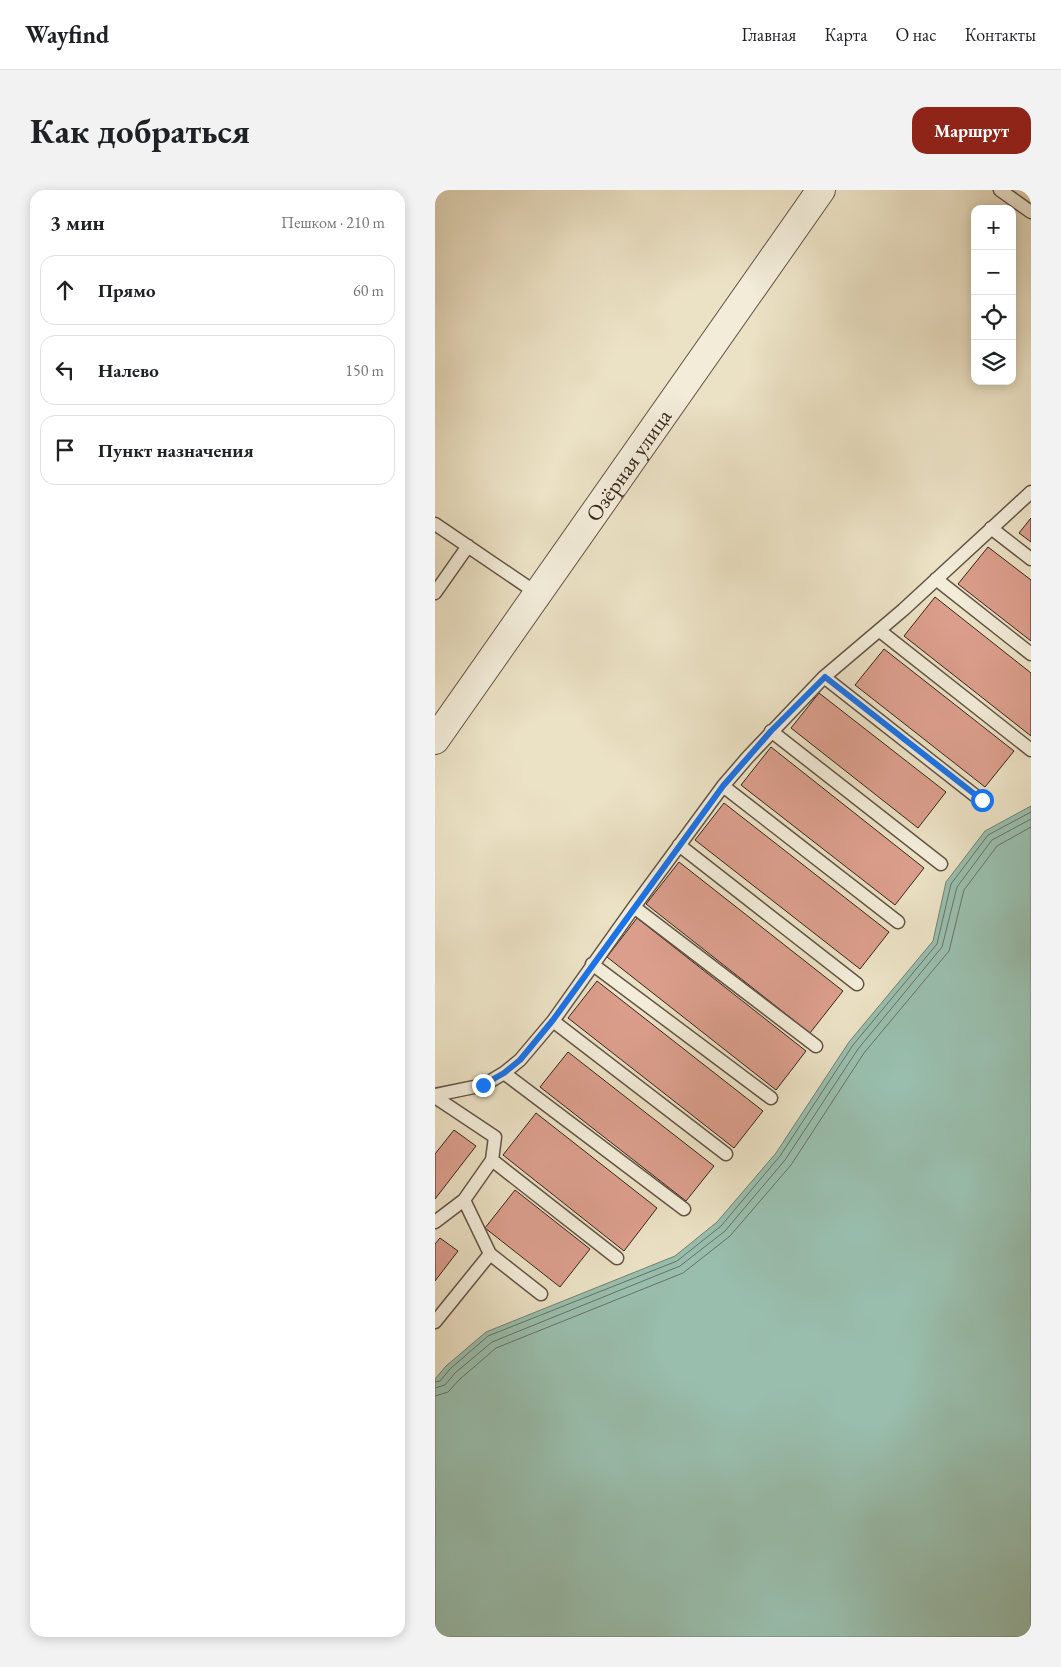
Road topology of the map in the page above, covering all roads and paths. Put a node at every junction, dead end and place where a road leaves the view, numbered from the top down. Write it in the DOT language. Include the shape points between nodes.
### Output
graph roads {
  1 [pos="821,190"];
  2 [pos="1000,190"];
  3 [pos="1031,212"];
  4 [pos="1031,492"];
  5 [pos="435,524"];
  6 [pos="991,528"];
  7 [pos="468,546"];
  8 [pos="1031,560"];
  9 [pos="937,579"];
  10 [pos="435,593"];
  11 [pos="538,594"];
  12 [pos="880,631"];
  13 [pos="1031,654"];
  14 [pos="825,677"];
  15 [pos="771,731"];
  16 [pos="435,740"];
  17 [pos="1031,750"];
  18 [pos="723,786"];
  19 [pos="982,800"];
  20 [pos="679,845"];
  21 [pos="941,864"];
  22 [pos="634,907"];
  23 [pos="898,922"];
  24 [pos="593,964"];
  25 [pos="857,984"];
  26 [pos="553,1020"];
  27 [pos="816,1046"];
  28 [pos="504,1073"];
  29 [pos="435,1096"];
  30 [pos="771,1098"];
  31 [pos="726,1154"];
  32 [pos="492,1160"];
  33 [pos="464,1200"];
  34 [pos="684,1209"];
  35 [pos="435,1222"];
  36 [pos="490,1254"];
  37 [pos="617,1258"];
  38 [pos="541,1294"];
  39 [pos="435,1322"];
  1 -- 11 [label="street, Озёрная улица"];
  2 -- 3 [label="lane"];
  4 -- 6 [label="lane"];
  5 -- 7 [label="lane"];
  6 -- 8 [label="lane"];
  6 -- 9 [label="lane"];
  7 -- 10 [label="lane"];
  7 -- 11 [label="lane"];
  9 -- 12 [label="lane"];
  9 -- 13 [label="lane"];
  11 -- 16 [label="street, Озёрная улица"];
  12 -- 14 [label="lane"];
  12 -- 17 [label="lane"];
  14 -- 15 [label="lane"];
  14 -- 19 [label="lane"];
  15 -- 18 [label="lane"];
  15 -- 21 [label="lane"];
  18 -- 20 [label="lane"];
  18 -- 23 [label="lane"];
  20 -- 22 [label="lane"];
  20 -- 25 [label="lane"];
  22 -- 24 [label="lane"];
  22 -- 27 [label="lane"];
  24 -- 26 [label="lane"];
  24 -- 30 [label="lane"];
  26 -- 28 [label="lane" via="520,1060"];
  26 -- 31 [label="lane"];
  28 -- 29 [label="lane" via="483,1085"];
  28 -- 34 [label="lane"];
  29 -- 32 [label="lane" via="495,1137"];
  32 -- 33 [label="lane"];
  32 -- 37 [label="lane"];
  33 -- 35 [label="lane"];
  33 -- 36 [label="lane"];
  36 -- 38 [label="lane"];
  36 -- 39 [label="lane"];
}
